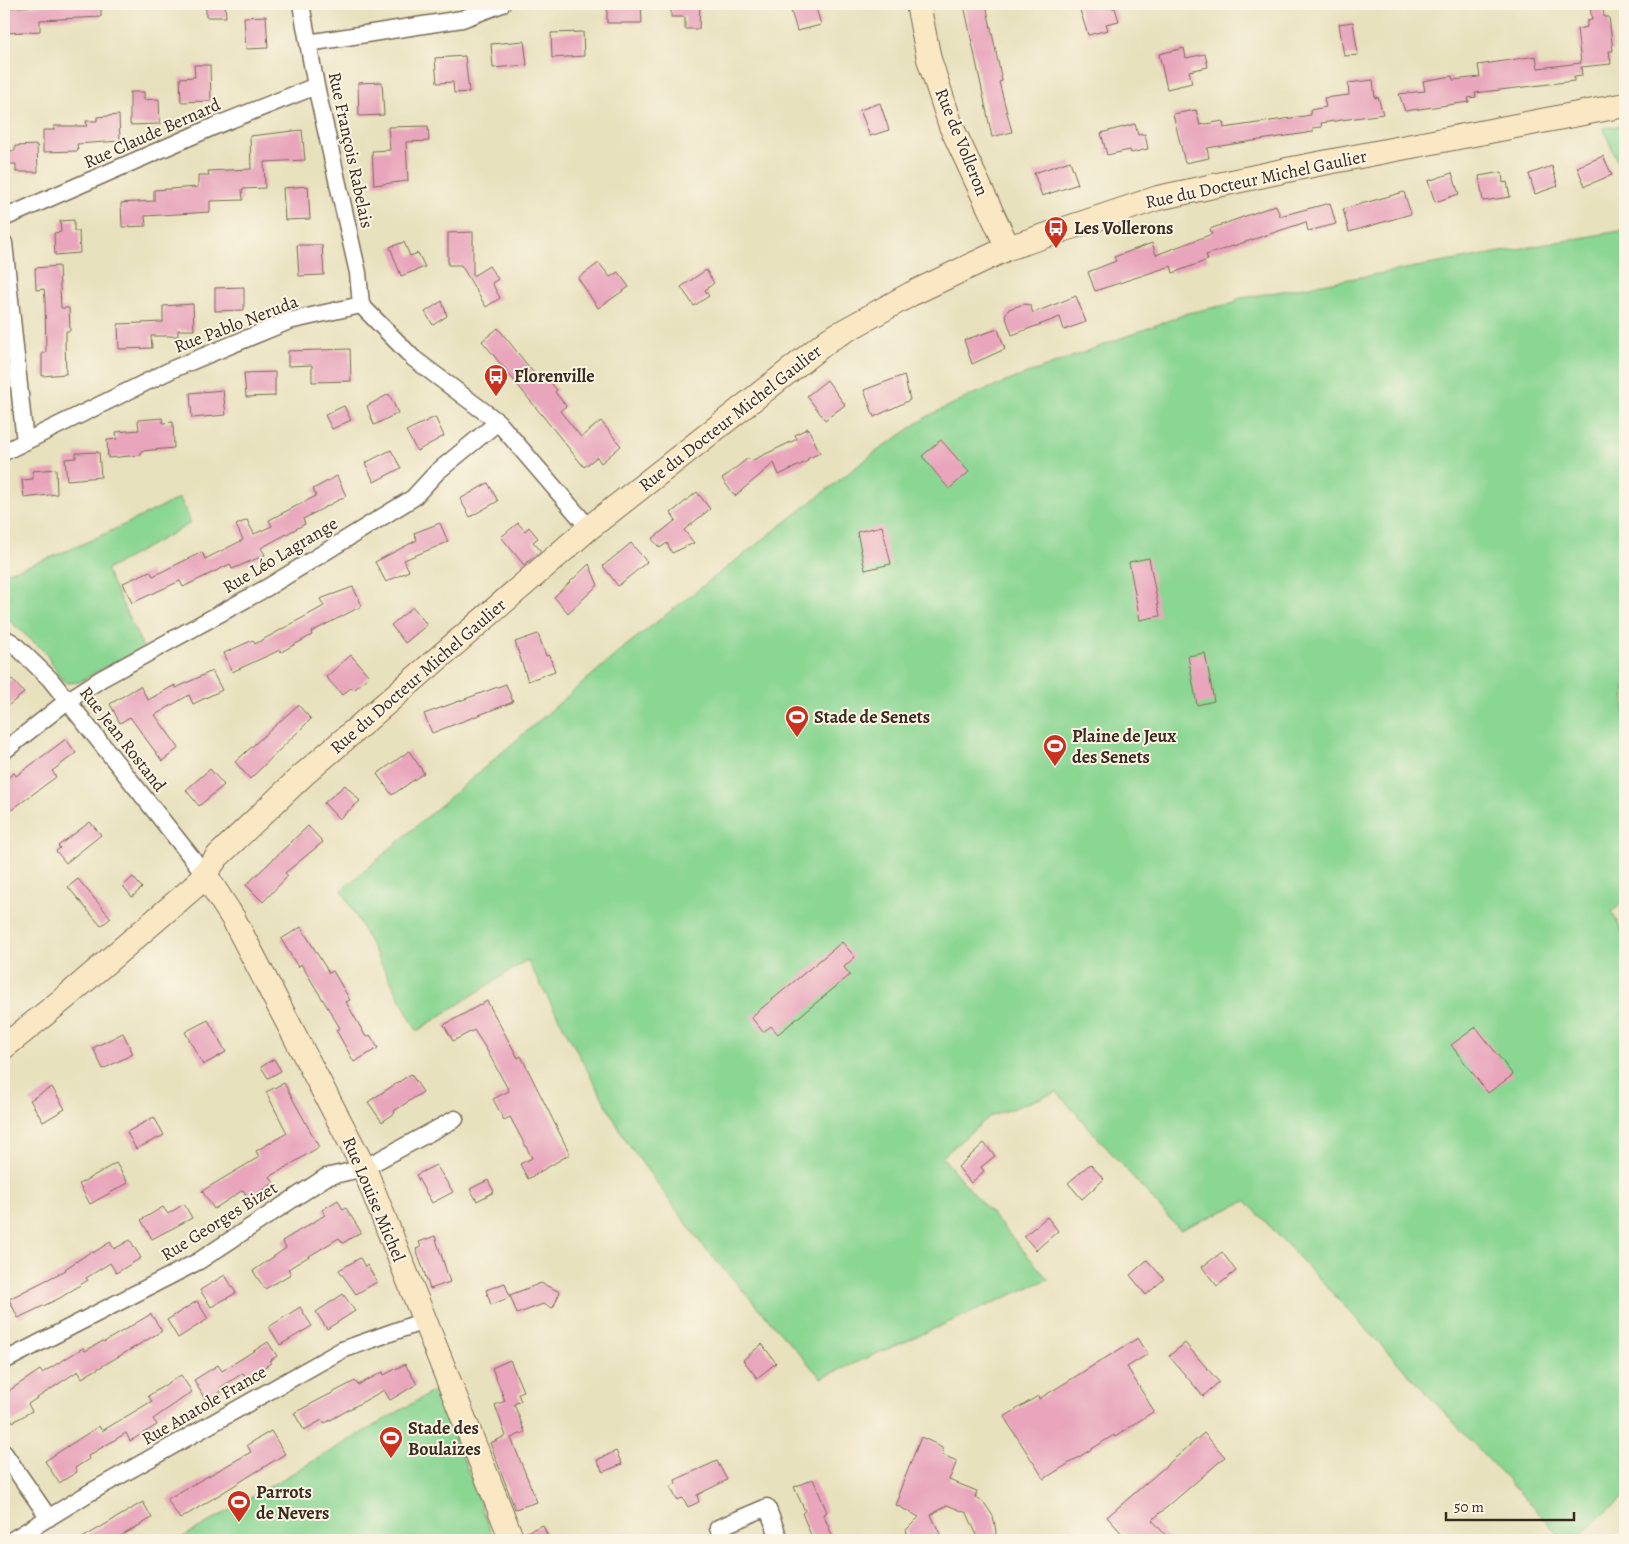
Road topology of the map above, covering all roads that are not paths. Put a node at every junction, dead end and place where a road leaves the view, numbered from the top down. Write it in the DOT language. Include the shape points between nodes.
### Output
graph roads {
  1 [pos="301,4"];
  2 [pos="502,4"];
  3 [pos="918,4"];
  4 [pos="308,43"];
  5 [pos="316,86"];
  6 [pos="1625,105"];
  7 [pos="4,218"];
  8 [pos="4,243"];
  9 [pos="1008,248"];
  10 [pos="361,305"];
  11 [pos="498,422"];
  12 [pos="25,442"];
  13 [pos="4,452"];
  14 [pos="589,528"];
  15 [pos="4,638"];
  16 [pos="68,701"];
  17 [pos="4,751"];
  18 [pos="204,873"];
  19 [pos="4,1047"];
  20 [pos="456,1119"];
  21 [pos="364,1168"];
  22 [pos="424,1321"];
  23 [pos="4,1361"];
  24 [pos="4,1453"];
  25 [pos="48,1518"];
  26 [pos="718,1528"];
  27 [pos="12,1540"];
  28 [pos="512,1540"];
  29 [pos="780,1540"];
  1 -- 4 [label="street, Rue François Rabelais"];
  2 -- 4 [label="street" via="462,19"];
  3 -- 9 [label="street, Rue de Volleron" via="929,60 951,126"];
  4 -- 5 [label="street, Rue François Rabelais"];
  5 -- 7 [label="street, Rue Claude Bernard" via="215,126"];
  5 -- 10 [label="street, Rue François Rabelais" via="358,273"];
  6 -- 9 [label="street, Rue du Docteur Michel Gaulier" via="1158,198"];
  8 -- 12 [label="street"];
  9 -- 14 [label="street, Rue du Docteur Michel Gaulier" via="911,294 830,339"];
  10 -- 11 [label="street" via="413,358"];
  10 -- 12 [label="street, Rue Pablo Neruda" via="289,321 174,369"];
  11 -- 14 [label="street"];
  11 -- 16 [label="street, Rue Léo Lagrange" via="438,472 413,498 268,587"];
  12 -- 13 [label="street, Rue Pablo Neruda"];
  14 -- 18 [label="street, Rue du Docteur Michel Gaulier" via="303,775"];
  15 -- 16 [label="street, Rue Jean Rostand" via="50,679"];
  16 -- 17 [label="street, Rue Léo Lagrange"];
  16 -- 18 [label="street, Rue Jean Rostand"];
  18 -- 19 [label="street, Rue du Docteur Michel Gaulier" via="194,887"];
  18 -- 21 [label="street, Rue Louise Michel" via="233,918"];
  20 -- 21 [label="street, Rue Georges Bizet"];
  21 -- 22 [label="street, Rue Louise Michel"];
  21 -- 23 [label="street, Rue Georges Bizet" via="326,1178 199,1261"];
  22 -- 25 [label="street, Rue Anatole France" via="342,1350"];
  22 -- 28 [label="street, Rue Louise Michel"];
  24 -- 25 [label="street"];
  25 -- 27 [label="street, Rue Anatole France"];
  26 -- 29 [label="street" via="766,1507"];
}
